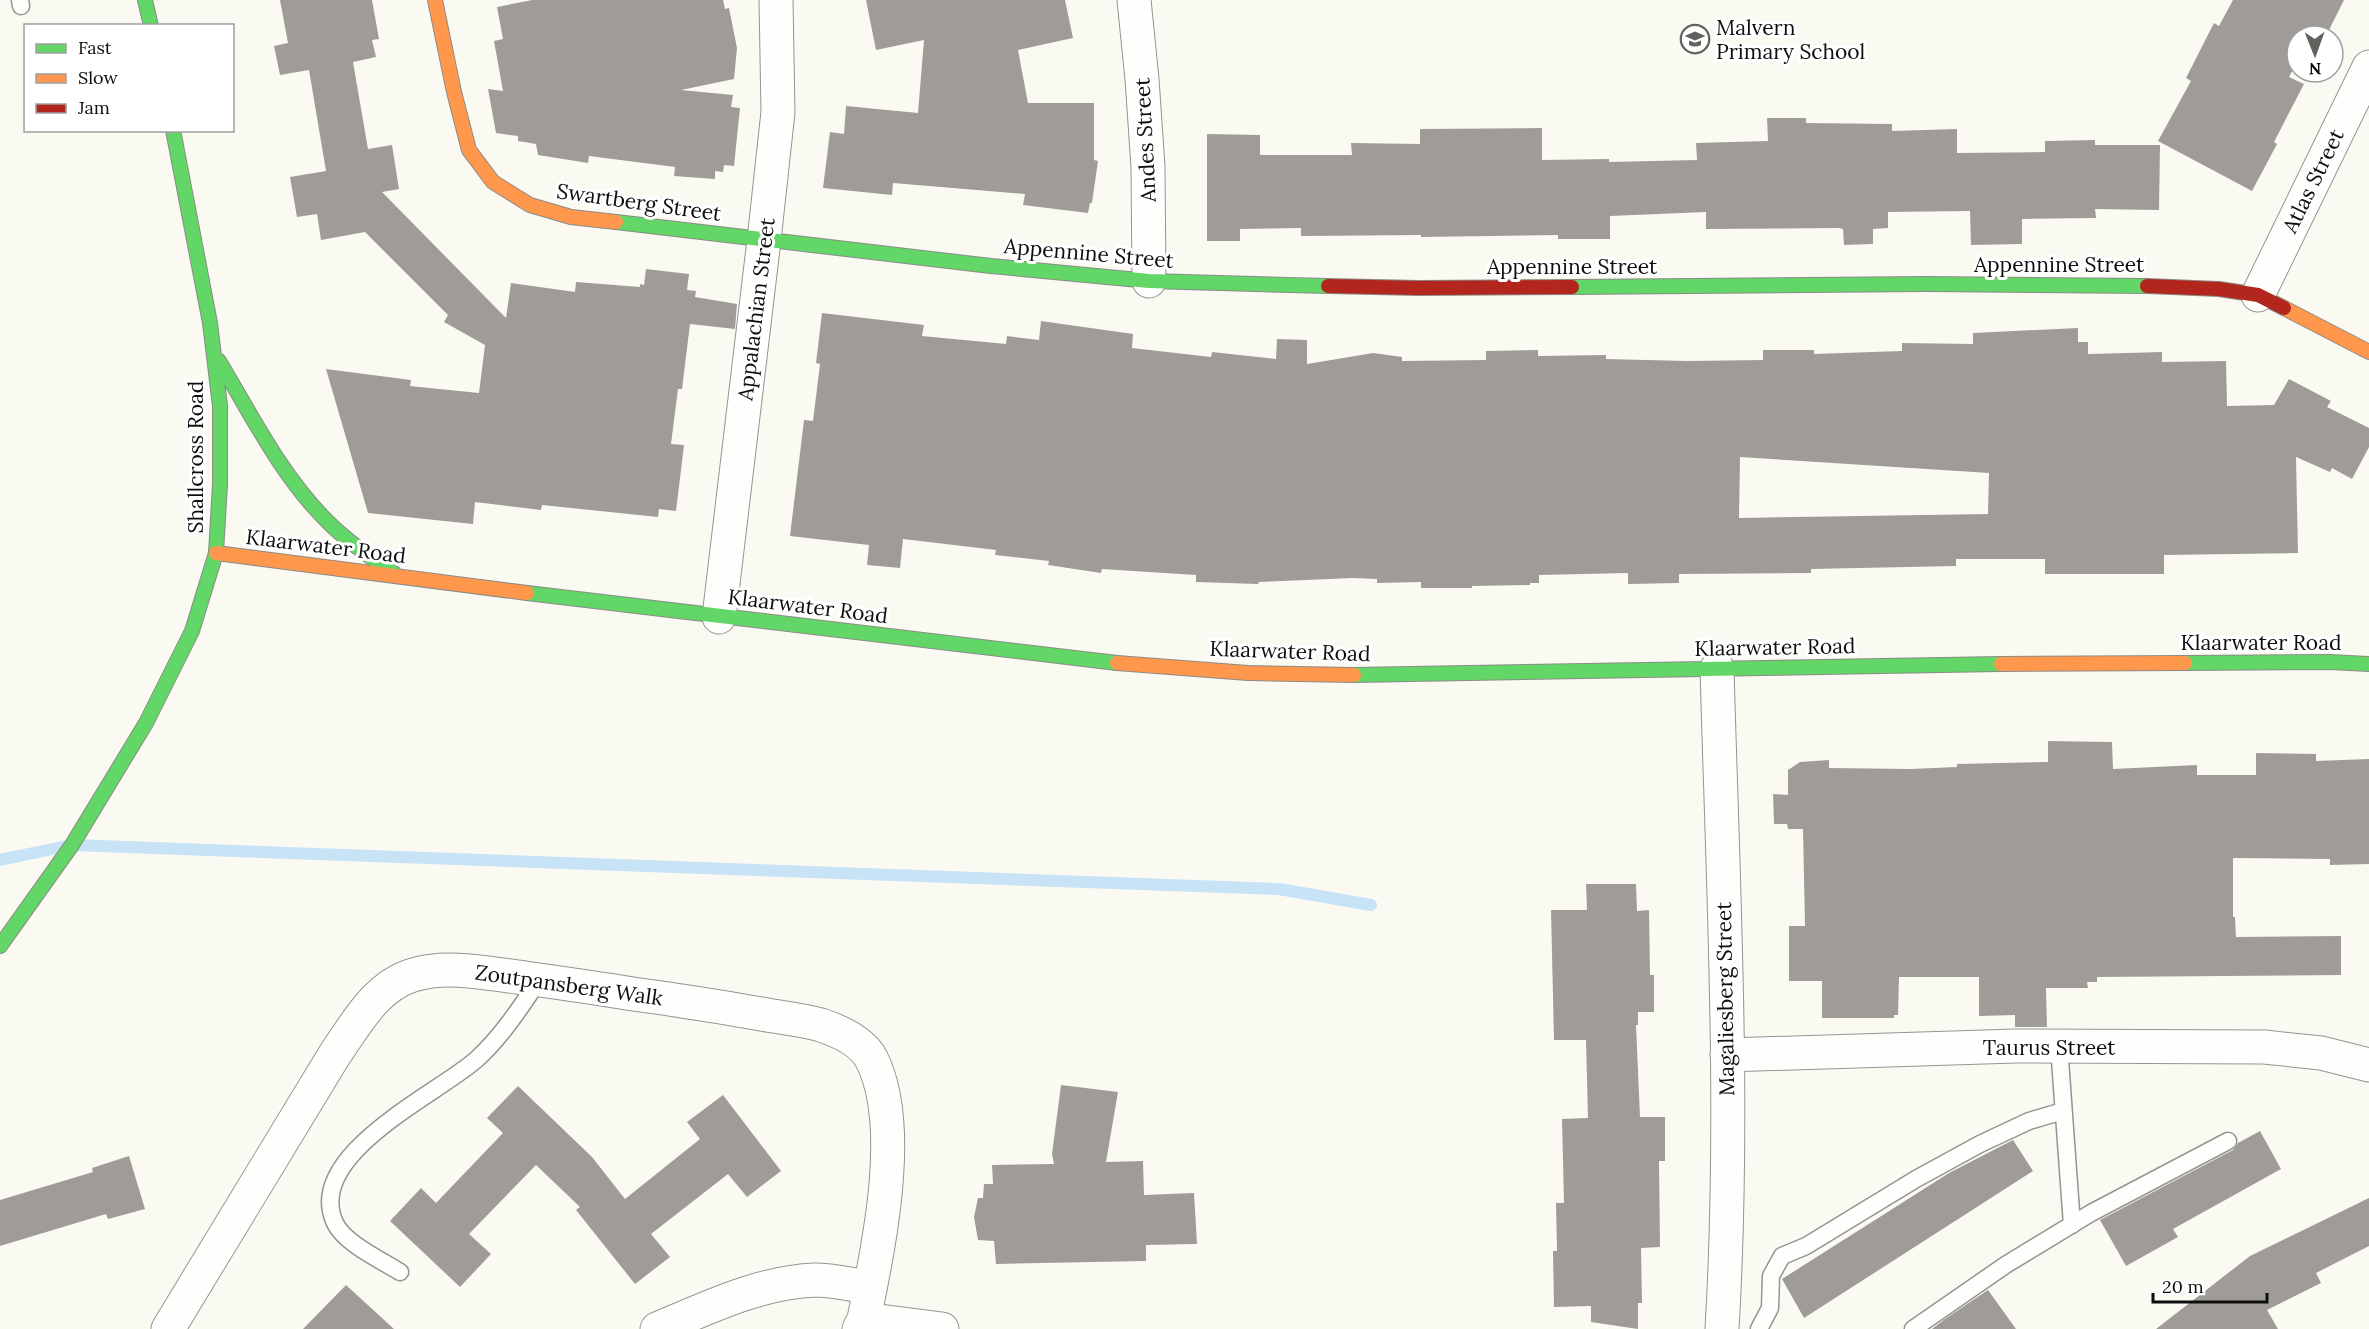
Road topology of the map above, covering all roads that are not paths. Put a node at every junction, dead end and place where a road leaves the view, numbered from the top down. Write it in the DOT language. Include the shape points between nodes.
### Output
graph roads {
  1 [pos="145,0"];
  2 [pos="435,0"];
  3 [pos="776,0"];
  4 [pos="1134,0"];
  5 [pos="151,24"];
  6 [pos="2369,67"];
  7 [pos="173,132"];
  8 [pos="765,240"];
  9 [pos="1149,281"];
  10 [pos="2258,295"];
  11 [pos="214,352"];
  12 [pos="2369,352"];
  13 [pos="216,553"];
  14 [pos="398,576"];
  15 [pos="719,617"];
  16 [pos="2369,664"];
  17 [pos="1717,668"];
  18 [pos="0,946"];
  19 [pos="539,980"];
  20 [pos="2059,1046"];
  21 [pos="1727,1055"];
  22 [pos="2369,1065"];
  23 [pos="2063,1111"];
  24 [pos="2228,1141"];
  25 [pos="2072,1225"];
  26 [pos="399,1272"];
  27 [pos="870,1287"];
  28 [pos="861,1324"];
  29 [pos="168,1329"];
  30 [pos="657,1329"];
  31 [pos="942,1329"];
  32 [pos="1722,1329"];
  33 [pos="1759,1329"];
  34 [pos="1913,1329"];
  1 -- 5 [label="street"];
  2 -- 8 [label="street, Swartberg Street" via="470,150 493,182 530,205 571,217"];
  3 -- 8 [label="street, Appalachian Street" via="778,112"];
  4 -- 9 [label="street, Andes Street" via="1148,167"];
  6 -- 10 [label="street, Atlas Street"];
  7 -- 11 [label="street, Shallcross Road"];
  8 -- 9 [label="street, Appennine Street"];
  8 -- 15 [label="street, Appalachian Street"];
  9 -- 10 [label="street, Appennine Street" via="1419,288 2163,286"];
  10 -- 12 [label="street, Appennine Street"];
  11 -- 13 [label="street, Shallcross Road" via="220,406"];
  11 -- 14 [label="street" via="287,473 319,513 356,547"];
  13 -- 14 [label="street, Klaarwater Road"];
  13 -- 18 [label="street, Shallcross Road" via="192,631 147,723 72,845"];
  14 -- 15 [label="street, Klaarwater Road"];
  15 -- 17 [label="street, Klaarwater Road" via="1118,663 1248,673 1344,675"];
  16 -- 17 [label="street, Klaarwater Road"];
  17 -- 21 [label="street, Magaliesberg Street"];
  19 -- 26 [label="lane" via="501,1035 476,1060 414,1102 357,1148 339,1174 331,1191 334,1222 343,1236"];
  19 -- 27 [label="street, Zoutpansberg Walk" via="743,1010 819,1025 851,1038 871,1058 882,1090 886,1124 887,1172 881,1235"];
  19 -- 29 [label="street, Zoutpansberg Walk" via="441,970 412,975 386,989 335,1054"];
  20 -- 21 [label="street, Taurus Street"];
  20 -- 22 [label="street, Taurus Street" via="2264,1047 2321,1053"];
  20 -- 23 [label="lane"];
  21 -- 32 [label="street, Magaliesberg Street"];
  23 -- 25 [label="lane"];
  23 -- 33 [label="lane" via="2029,1121 1980,1144 1806,1246 1782,1256 1771,1276 1770,1308"];
  24 -- 25 [label="lane"];
  25 -- 34 [label="lane"];
  27 -- 28 [label="street, Zoutpansberg Walk"];
  27 -- 30 [label="street" via="816,1280 784,1284 719,1303"];
  28 -- 31 [label="street"];
}
